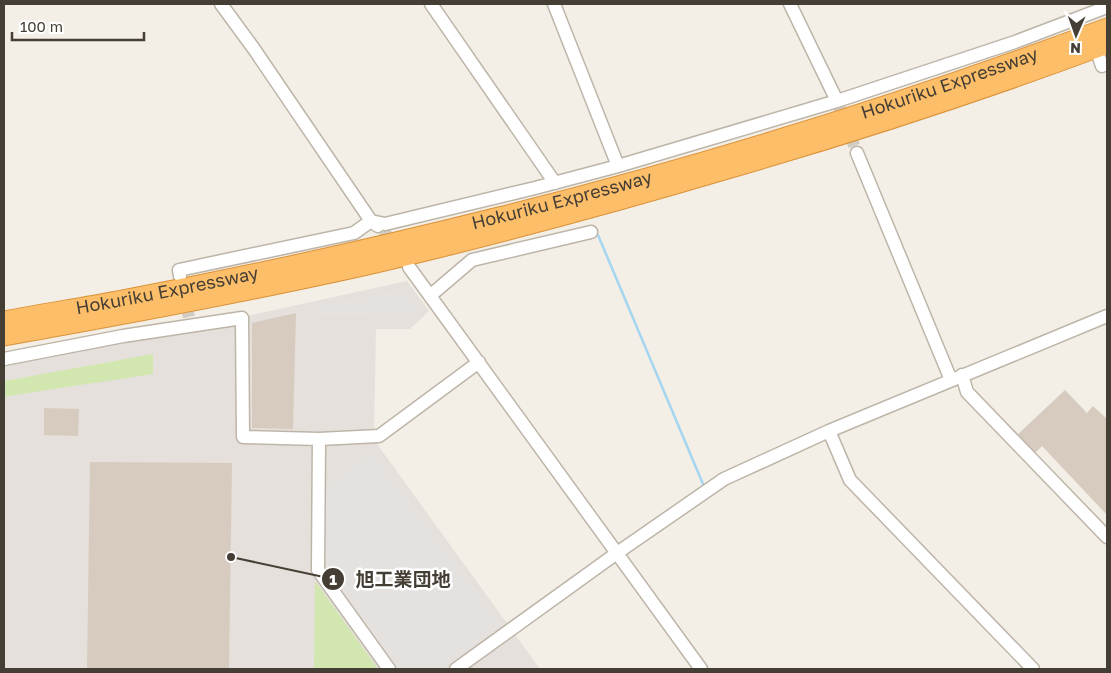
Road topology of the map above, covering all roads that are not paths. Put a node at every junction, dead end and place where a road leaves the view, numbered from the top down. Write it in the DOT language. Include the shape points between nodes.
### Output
graph roads {
  1 [pos="222,4"];
  2 [pos="431,4"];
  3 [pos="554,4"];
  4 [pos="790,4"];
  5 [pos="1107,7"];
  6 [pos="1107,28"];
  7 [pos="1103,55"];
  8 [pos="837,101"];
  9 [pos="857,153"];
  10 [pos="618,166"];
  11 [pos="555,183"];
  12 [pos="371,221"];
  13 [pos="384,231"];
  14 [pos="591,232"];
  15 [pos="409,267"];
  16 [pos="180,276"];
  17 [pos="430,295"];
  18 [pos="1107,316"];
  19 [pos="4,321"];
  20 [pos="4,336"];
  21 [pos="4,359"];
  22 [pos="479,362"];
  23 [pos="957,377"];
  24 [pos="829,431"];
  25 [pos="319,439"];
  26 [pos="1107,537"];
  27 [pos="617,553"];
  28 [pos="389,669"];
  29 [pos="456,669"];
  30 [pos="701,669"];
  31 [pos="1033,669"];
  1 -- 12 [label="street"];
  2 -- 11 [label="street"];
  3 -- 10 [label="street"];
  4 -- 8 [label="street"];
  5 -- 8 [label="street" via="1083,21"];
  6 -- 19 [label="highway, Hokuriku Expressway" via="784,138 501,217 248,275"];
  7 -- 20 [label="highway, Hokuriku Expressway" via="1058,62 791,150 513,229 250,290"];
  8 -- 10 [label="street"];
  9 -- 23 [label="street"];
  10 -- 11 [label="street"];
  11 -- 12 [label="street" via="385,224"];
  12 -- 13 [label="street"];
  12 -- 16 [label="street" via="354,233 179,270"];
  14 -- 17 [label="street" via="472,260"];
  15 -- 17 [label="street"];
  17 -- 22 [label="street"];
  18 -- 23 [label="street"];
  21 -- 25 [label="street" via="190,321 242,318 243,436"];
  22 -- 25 [label="street" via="379,436"];
  22 -- 27 [label="street"];
  23 -- 24 [label="street"];
  23 -- 26 [label="street" via="967,392"];
  24 -- 27 [label="street" via="724,479"];
  24 -- 31 [label="street" via="850,480"];
  25 -- 28 [label="street" via="318,570"];
  27 -- 29 [label="street"];
  27 -- 30 [label="street"];
}
